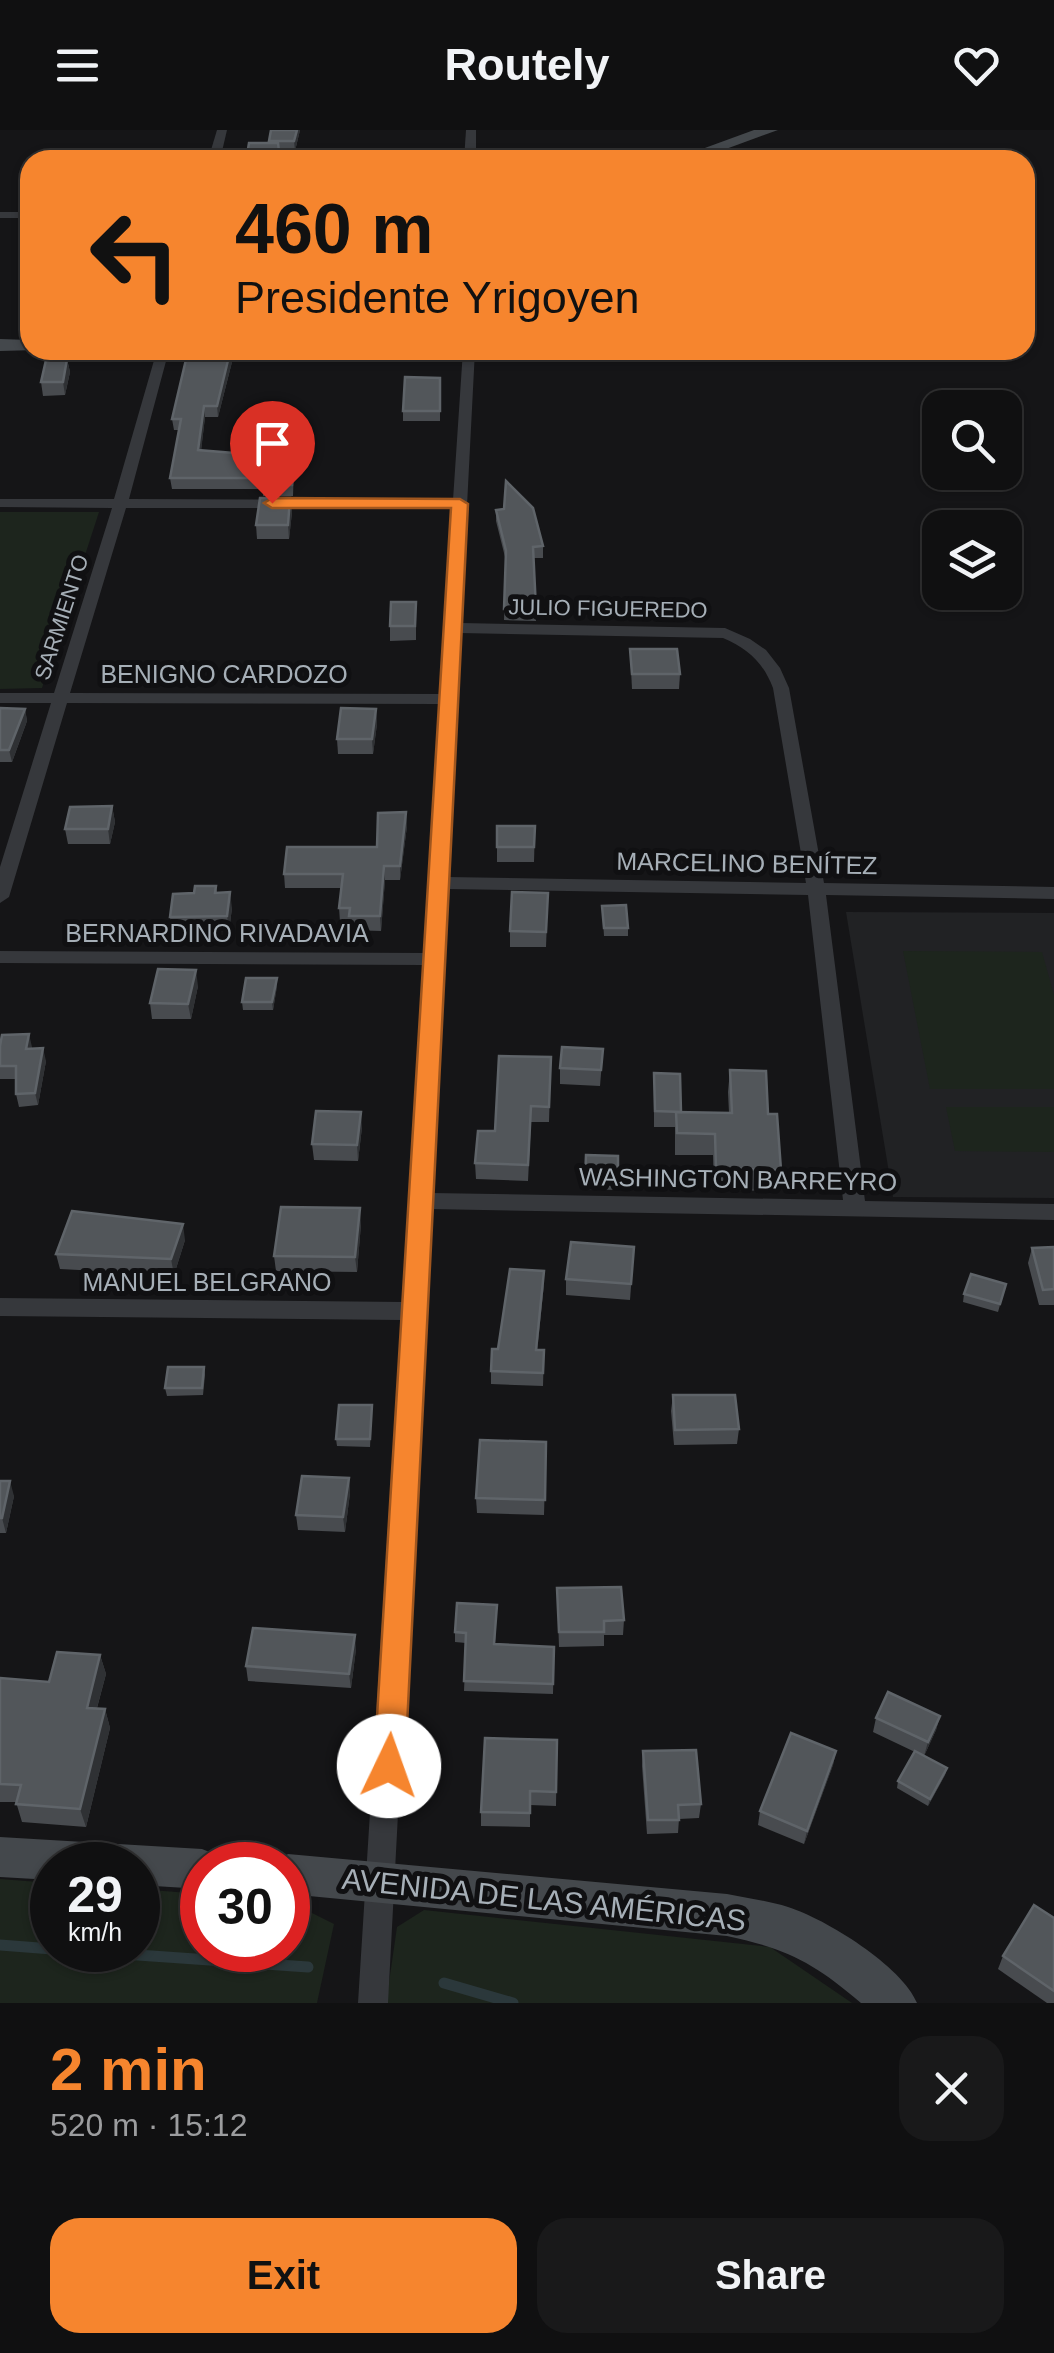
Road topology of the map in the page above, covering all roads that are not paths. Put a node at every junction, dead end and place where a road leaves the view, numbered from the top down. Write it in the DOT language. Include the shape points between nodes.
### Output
graph roads {
  1 [pos="770,130"];
  2 [pos="710,150"];
  3 [pos="161,360"];
  4 [pos="467,360"];
  5 [pos="0,503"];
  6 [pos="123,503"];
  7 [pos="460,504"];
  8 [pos="452,628"];
  9 [pos="0,698"];
  10 [pos="58,698"];
  11 [pos="449,700"];
  12 [pos="438,884"];
  13 [pos="816,889"];
  14 [pos="1054,893"];
  15 [pos="0,897"];
  16 [pos="0,957"];
  17 [pos="434,958"];
  18 [pos="421,1201"];
  19 [pos="855,1209"];
  20 [pos="1054,1212"];
  21 [pos="0,1308"];
  22 [pos="414,1310"];
  23 [pos="0,1857"];
  24 [pos="30,1859"];
  25 [pos="310,1875"];
  26 [pos="383,1880"];
  27 [pos="373,2003"];
  28 [pos="895,2003"];
  1 -- 2 [label="main road"];
  3 -- 6 [label="street, SARMIENTO"];
  4 -- 7 [label="street"];
  5 -- 6 [label="street"];
  6 -- 7 [label="street"];
  6 -- 10 [label="street, SARMIENTO"];
  7 -- 8 [label="street"];
  8 -- 11 [label="street"];
  8 -- 13 [label="street, JULIO FIGUEREDO" via="724,633 759,650 782,688"];
  9 -- 10 [label="street, BENIGNO CARDOZO"];
  10 -- 11 [label="street, BENIGNO CARDOZO"];
  10 -- 15 [label="street, SARMIENTO"];
  11 -- 12 [label="street"];
  12 -- 13 [label="street, MARCELINO BENÍTEZ"];
  12 -- 17 [label="street"];
  13 -- 14 [label="street, MARCELINO BENÍTEZ"];
  13 -- 19 [label="street"];
  16 -- 17 [label="street, BERNARDINO RIVADAVIA"];
  17 -- 18 [label="street"];
  18 -- 19 [label="street, WASHINGTON BARREYRO"];
  18 -- 22 [label="street"];
  19 -- 20 [label="street, WASHINGTON BARREYRO"];
  21 -- 22 [label="street, MANUEL BELGRANO"];
  22 -- 26 [label="street"];
  23 -- 24 [label="main road"];
  25 -- 26 [label="main road, AVENIDA DE LAS AMÉRICAS"];
  26 -- 27 [label="street"];
  26 -- 28 [label="main road, AVENIDA DE LAS AMÉRICAS" via="726,1915 788,1928 844,1960"];
}
